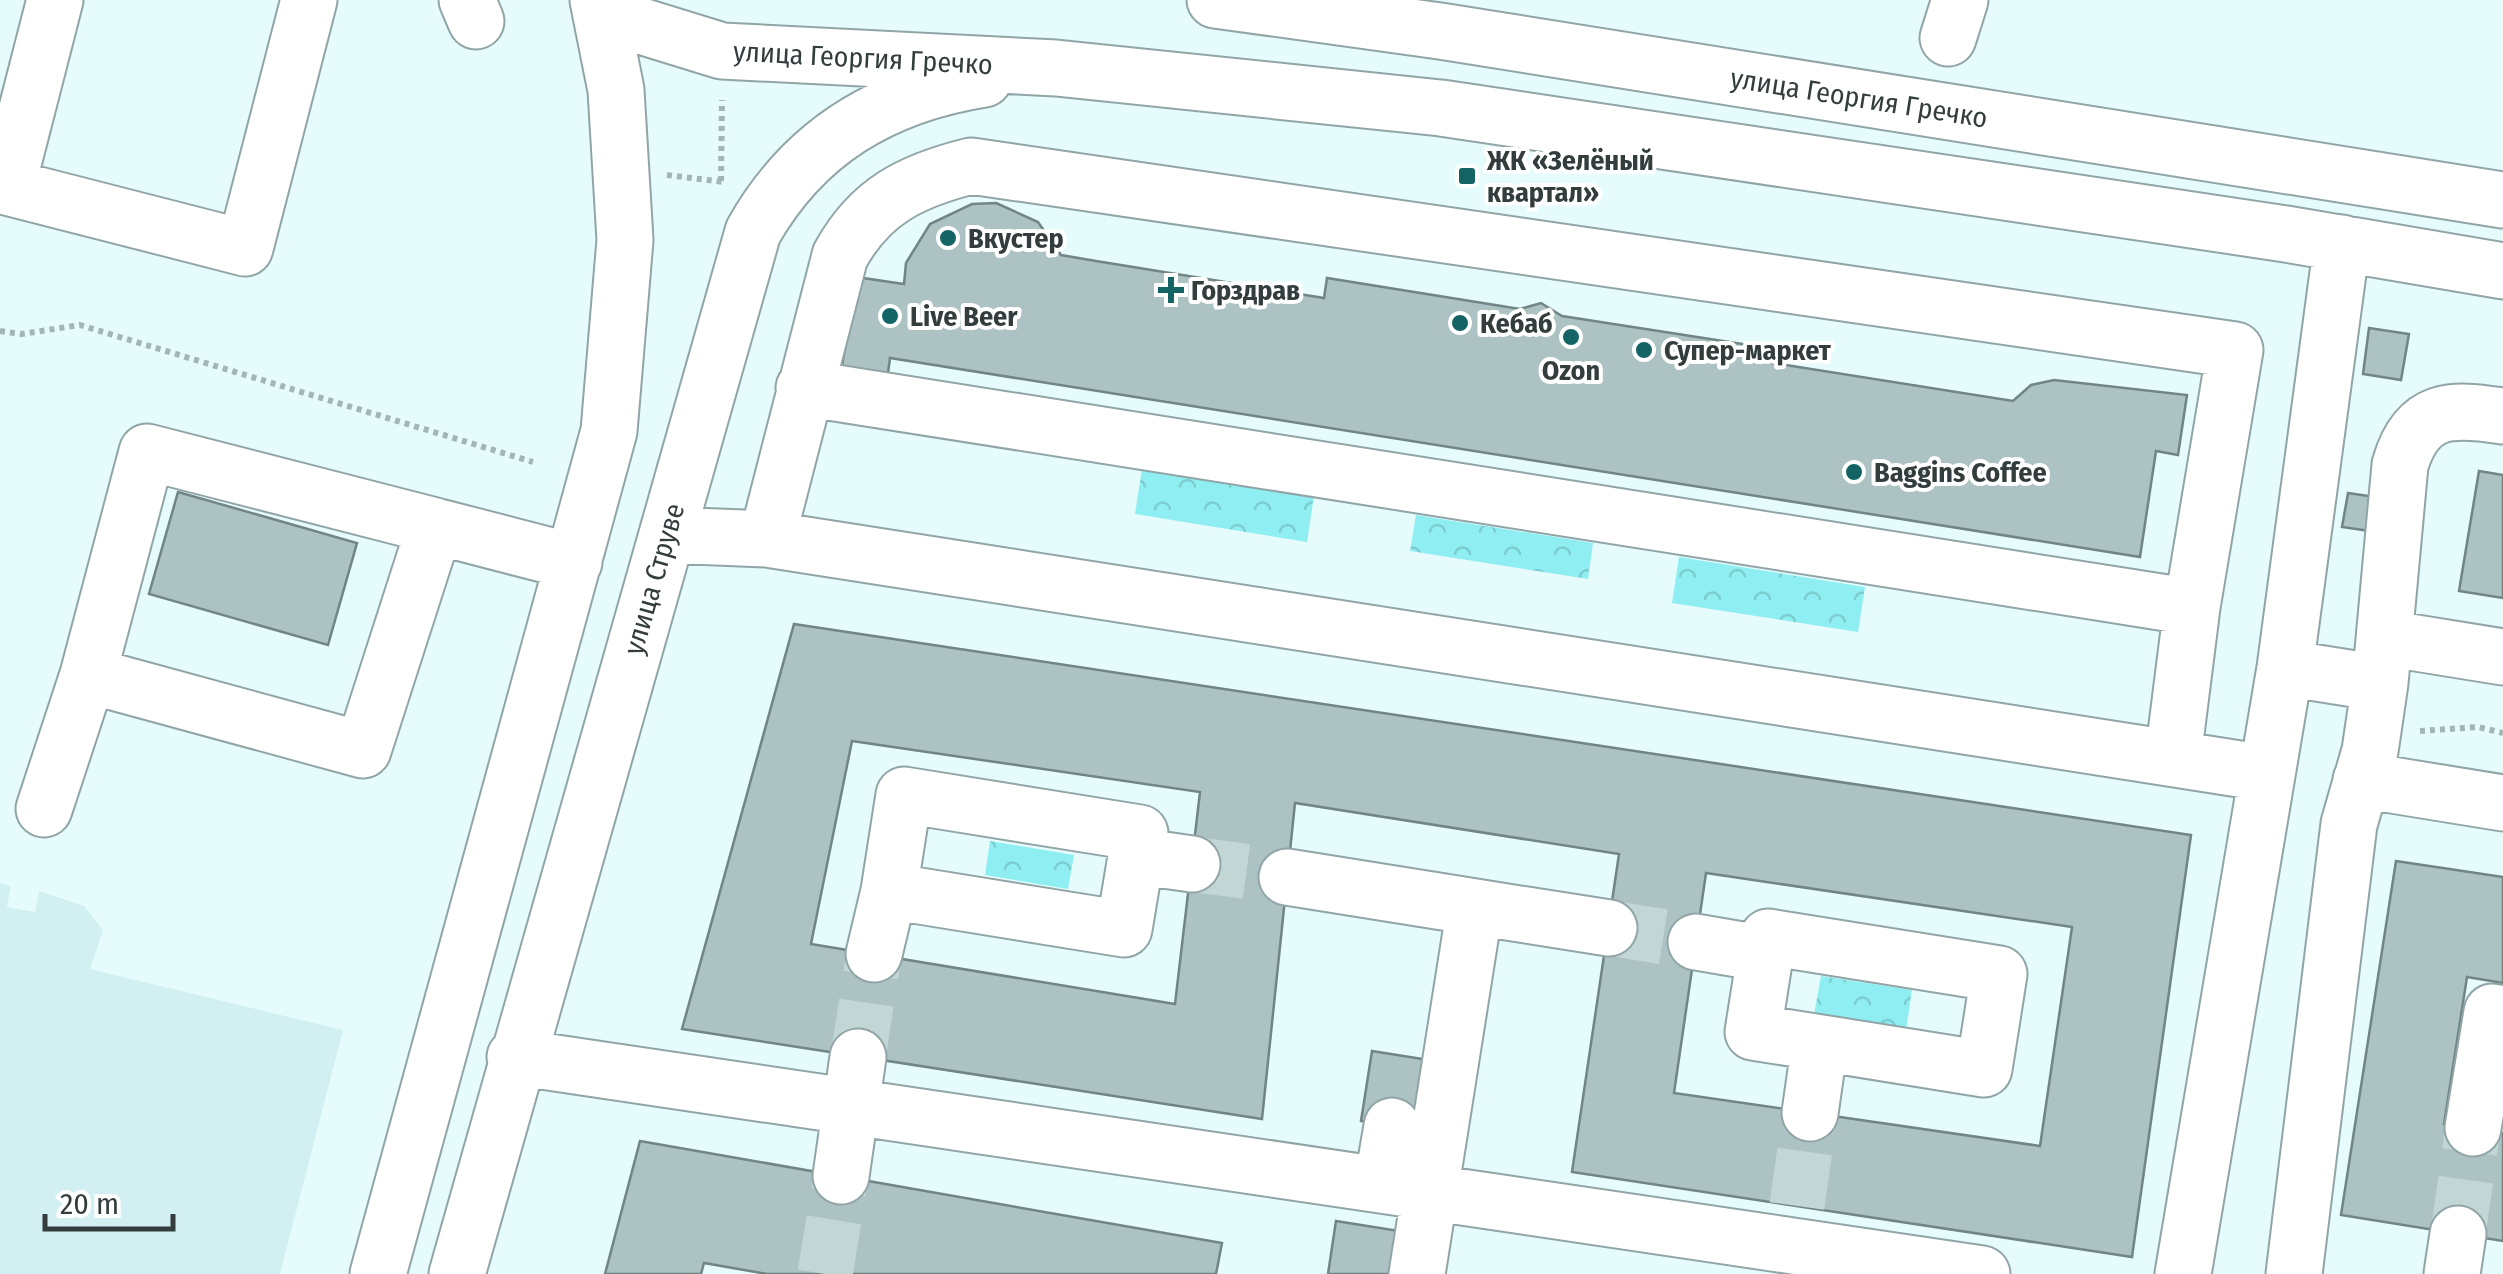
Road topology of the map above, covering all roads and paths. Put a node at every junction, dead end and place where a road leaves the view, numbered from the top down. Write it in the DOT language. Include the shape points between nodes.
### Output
graph roads {
  1 [pos="54,0"];
  2 [pos="309,0"];
  3 [pos="1215,0"];
  4 [pos="615,5"];
  5 [pos="1056,68"];
  6 [pos="722,92"];
  7 [pos="654,174"];
  8 [pos="720,182"];
  9 [pos="735,183"];
  10 [pos="2503,200"];
  11 [pos="2342,243"];
  12 [pos="2503,270"];
  13 [pos="0,331"];
  14 [pos="804,388"];
  15 [pos="2503,416"];
  16 [pos="533,462"];
  17 [pos="435,526"];
  18 [pos="666,535"];
  19 [pos="766,539"];
  20 [pos="574,562"];
  21 [pos="2192,607"];
  22 [pos="2503,657"];
  23 [pos="2382,661"];
  24 [pos="2285,668"];
  25 [pos="88,675"];
  26 [pos="2417,731"];
  27 [pos="2503,732"];
  28 [pos="2173,757"];
  29 [pos="2265,772"];
  30 [pos="2361,780"];
  31 [pos="2503,802"];
  32 [pos="44,809"];
  33 [pos="1136,856"];
  34 [pos="1192,864"];
  35 [pos="1287,877"];
  36 [pos="888,892"];
  37 [pos="1475,907"];
  38 [pos="1609,928"];
  39 [pos="1696,942"];
  40 [pos="874,954"];
  41 [pos="1766,954"];
  42 [pos="2503,1014"];
  43 [pos="1820,1042"];
  44 [pos="515,1057"];
  45 [pos="854,1082"];
  46 [pos="1810,1113"];
  47 [pos="1392,1126"];
  48 [pos="2474,1128"];
  49 [pos="840,1176"];
  50 [pos="1389,1197"];
  51 [pos="1736,1256"];
  52 [pos="378,1274"];
  53 [pos="456,1274"];
  54 [pos="1417,1274"];
  55 [pos="1982,1274"];
  56 [pos="2183,1274"];
  57 [pos="2294,1274"];
  1 -- 2 [label="street" via="7,187 245,248"];
  3 -- 10 [label="street, улица Георгия Гречко"];
  4 -- 5 [label="street, улица Георгия Гречко" via="722,50"];
  4 -- 20 [label="street" via="623,299 609,431"];
  5 -- 11 [label="street" via="1441,108"];
  5 -- 18 [label="street, улица Струве" via="942,86 854,122 774,194 753,232"];
  6 -- 8 [label="path"];
  7 -- 8 [label="path"];
  8 -- 9 [label="path"];
  11 -- 12 [label="street"];
  11 -- 24 [label="street"];
  13 -- 16 [label="path" via="80,325"];
  14 -- 19 [label="street"];
  14 -- 21 [label="street"];
  14 -- 21 [label="street" via="840,256 855,228 904,188 971,166 2235,350"];
  15 -- 23 [label="street" via="2450,410 2426,420 2407,440"];
  17 -- 20 [label="street"];
  17 -- 25 [label="street" via="363,750"];
  17 -- 25 [label="street" via="147,452"];
  18 -- 19 [label="street"];
  18 -- 44 [label="street, улица Струве"];
  19 -- 28 [label="street"];
  20 -- 52 [label="street"];
  21 -- 28 [label="street"];
  22 -- 23 [label="street"];
  23 -- 24 [label="street"];
  23 -- 30 [label="street"];
  24 -- 29 [label="street"];
  25 -- 32 [label="street"];
  26 -- 27 [label="path"];
  28 -- 29 [label="street"];
  29 -- 56 [label="street"];
  30 -- 31 [label="street"];
  30 -- 57 [label="street" via="2349,824"];
  33 -- 34 [label="street"];
  33 -- 36 [label="street" via="1124,929"];
  33 -- 36 [label="street" via="1140,833 904,795"];
  35 -- 37 [label="street"];
  36 -- 40 [label="street"];
  37 -- 38 [label="street"];
  37 -- 50 [label="street"];
  39 -- 41 [label="street"];
  41 -- 43 [label="street" via="1754,1032"];
  41 -- 43 [label="street" via="1768,937 1999,974 1984,1068"];
  42 -- 48 [label="street" via="2492,1012"];
  43 -- 46 [label="street"];
  44 -- 45 [label="street"];
  44 -- 53 [label="street, улица Струве"];
  45 -- 49 [label="street"];
  45 -- 50 [label="street"];
  47 -- 50 [label="street"];
  50 -- 51 [label="street"];
  50 -- 54 [label="street"];
  51 -- 55 [label="street" via="1795,1226"];
}
